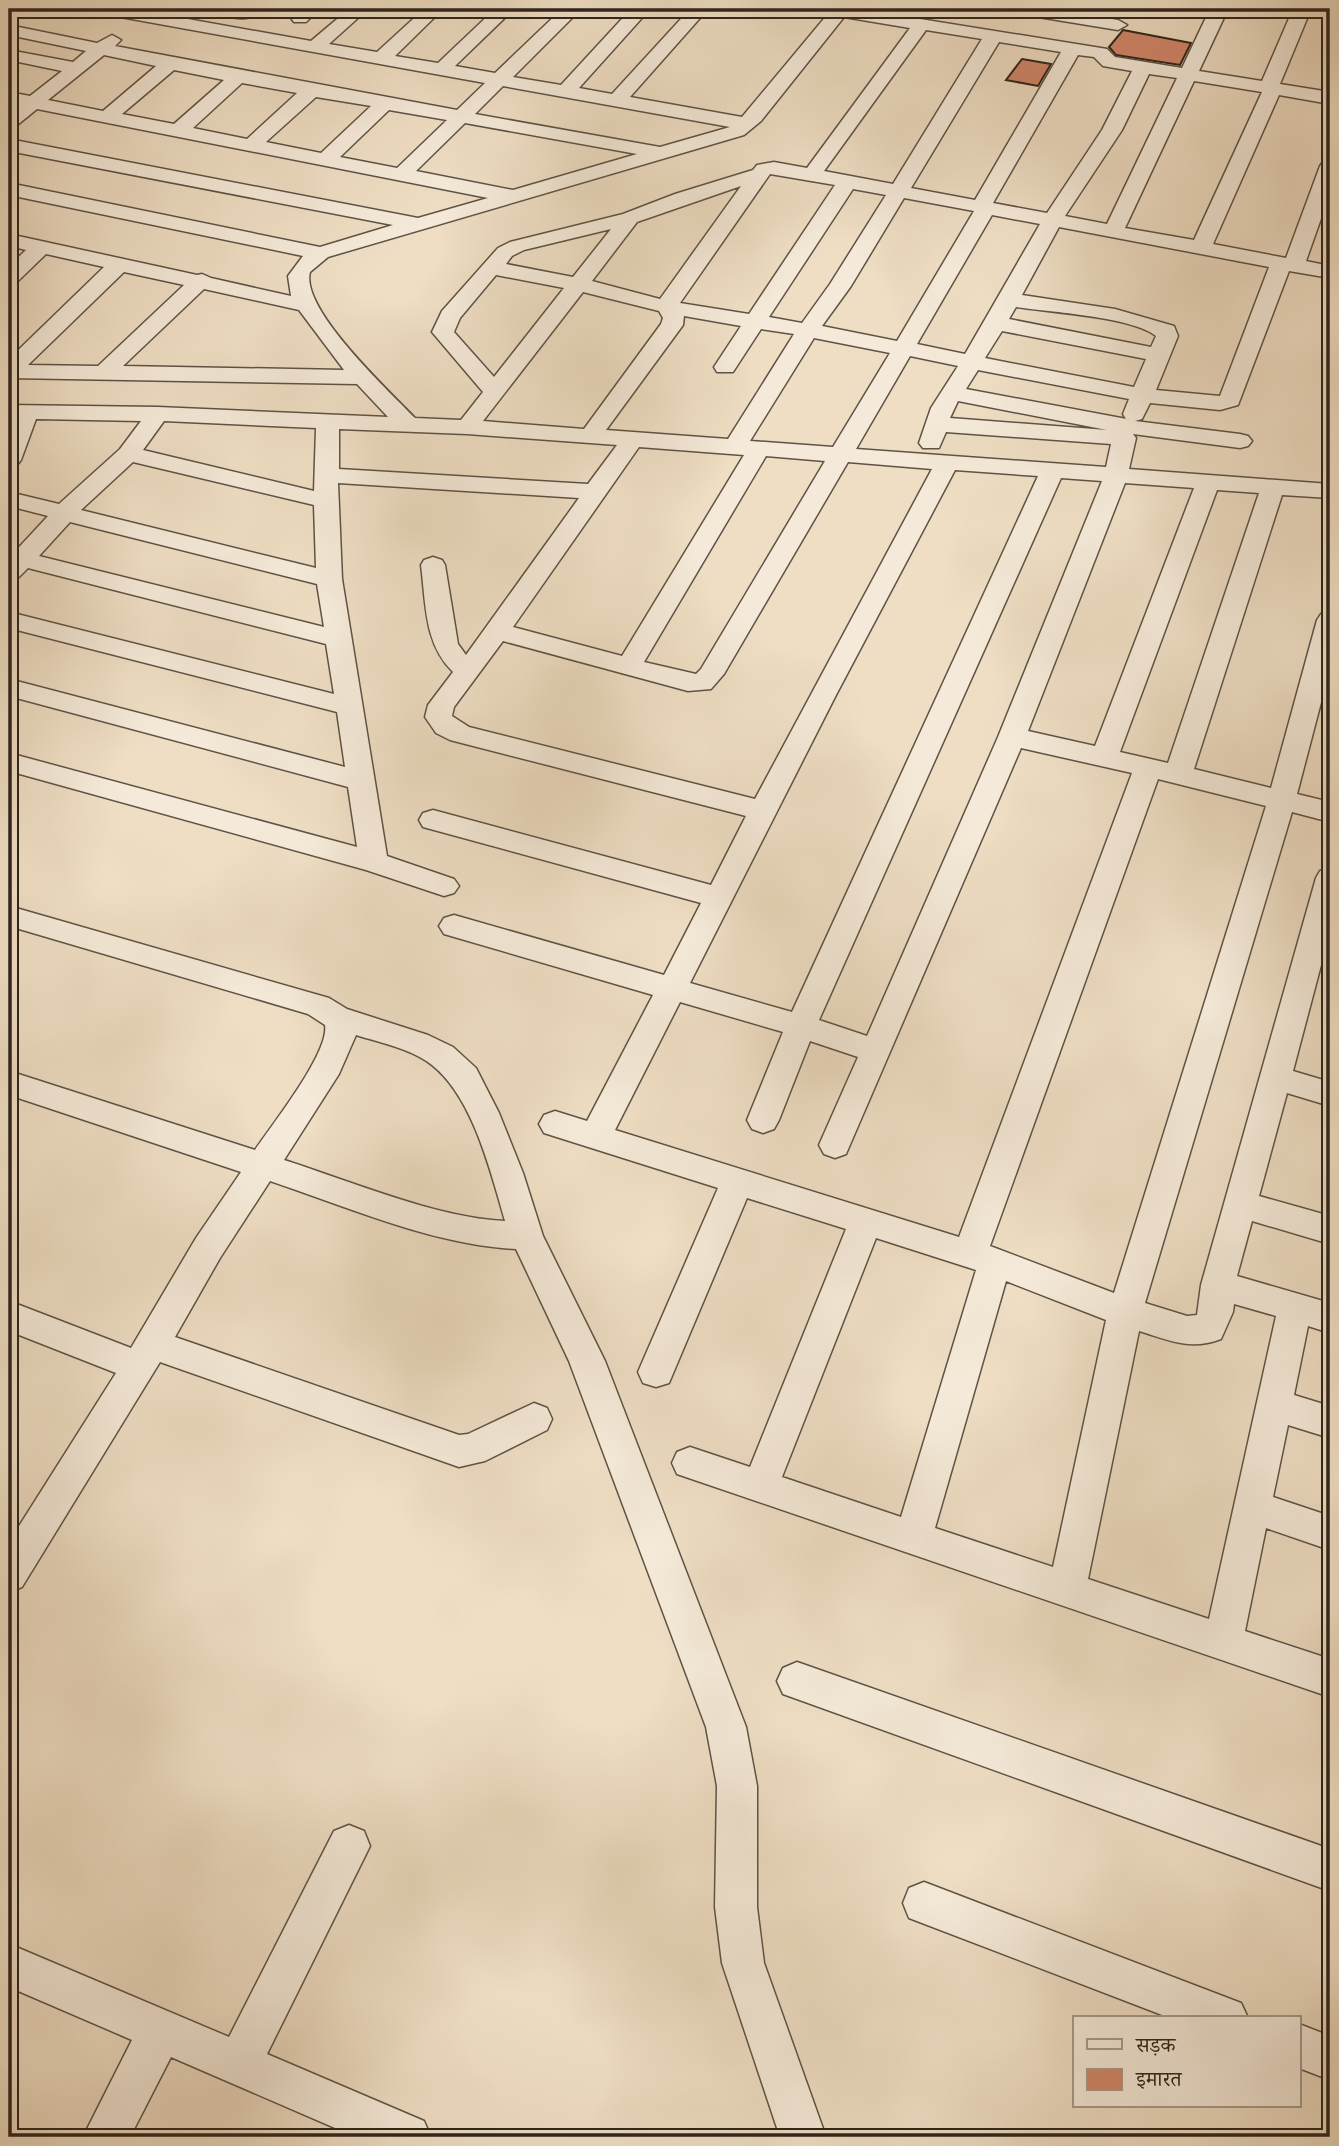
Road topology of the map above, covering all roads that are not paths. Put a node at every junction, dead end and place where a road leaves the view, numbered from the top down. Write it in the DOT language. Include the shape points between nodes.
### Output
graph roads {
  1 [pos="217,9"];
  2 [pos="258,9"];
  3 [pos="359,9"];
  4 [pos="434,9"];
  5 [pos="505,9"];
  6 [pos="572,9"];
  7 [pos="641,9"];
  8 [pos="699,9"];
  9 [pos="1020,9"];
  10 [pos="1219,9"];
  11 [pos="1302,9"];
  12 [pos="840,10"];
  13 [pos="124,11"];
  14 [pos="1122,17"];
  15 [pos="922,24"];
  16 [pos="9,30"];
  17 [pos="993,37"];
  18 [pos="316,46"];
  19 [pos="102,48"];
  20 [pos="1072,49"];
  21 [pos="1101,53"];
  22 [pos="9,55"];
  23 [pos="382,58"];
  24 [pos="171,63"];
  25 [pos="78,68"];
  26 [pos="1143,68"];
  27 [pos="442,69"];
  28 [pos="1188,76"];
  29 [pos="238,77"];
  30 [pos="501,79"];
  31 [pos="1271,88"];
  32 [pos="312,90"];
  33 [pos="566,91"];
  34 [pos="9,98"];
  35 [pos="1330,98"];
  36 [pos="617,100"];
  37 [pos="33,103"];
  38 [pos="384,104"];
  39 [pos="461,115"];
  40 [pos="107,117"];
  41 [pos="9,122"];
  42 [pos="748,124"];
  43 [pos="178,131"];
  44 [pos="9,145"];
  45 [pos="251,145"];
  46 [pos="658,152"];
  47 [pos="326,159"];
  48 [pos="1330,166"];
  49 [pos="402,174"];
  50 [pos="757,175"];
  51 [pos="811,176"];
  52 [pos="847,182"];
  53 [pos="9,189"];
  54 [pos="896,192"];
  55 [pos="516,197"];
  56 [pos="984,208"];
  57 [pos="630,218"];
  58 [pos="1052,221"];
  59 [pos="421,224"];
  60 [pos="1113,232"];
  61 [pos="9,240"];
  62 [pos="42,247"];
  63 [pos="1201,248"];
  64 [pos="321,253"];
  65 [pos="120,264"];
  66 [pos="1287,264"];
  67 [pos="492,268"];
  68 [pos="1330,272"];
  69 [pos="9,277"];
  70 [pos="202,281"];
  71 [pos="578,284"];
  72 [pos="1009,299"];
  73 [pos="304,305"];
  74 [pos="667,307"];
  75 [pos="754,322"];
  76 [pos="996,323"];
  77 [pos="808,330"];
  78 [pos="904,349"];
  79 [pos="1158,355"];
  80 [pos="971,362"];
  81 [pos="725,367"];
  82 [pos="104,372"];
  83 [pos="364,377"];
  84 [pos="494,391"];
  85 [pos="952,393"];
  86 [pos="1142,395"];
  87 [pos="18,412"];
  88 [pos="158,414"];
  89 [pos="328,421"];
  90 [pos="407,424"];
  91 [pos="936,424"];
  92 [pos="467,427"];
  93 [pos="1126,433"];
  94 [pos="590,436"];
  95 [pos="632,440"];
  96 [pos="747,448"];
  97 [pos="128,454"];
  98 [pos="840,455"];
  99 [pos="9,460"];
  100 [pos="937,462"];
  101 [pos="1052,471"];
  102 [pos="1115,475"];
  103 [pos="1218,483"];
  104 [pos="1273,487"];
  105 [pos="327,488"];
  106 [pos="1330,491"];
  107 [pos="597,492"];
  108 [pos="9,499"];
  109 [pos="66,513"];
  110 [pos="433,565"];
  111 [pos="15,566"];
  112 [pos="329,579"];
  113 [pos="9,620"];
  114 [pos="1330,621"];
  115 [pos="498,631"];
  116 [pos="339,639"];
  117 [pos="629,664"];
  118 [pos="468,671"];
  119 [pos="9,688"];
  120 [pos="350,708"];
  121 [pos="1012,737"];
  122 [pos="1104,758"];
  123 [pos="9,762"];
  124 [pos="1148,767"];
  125 [pos="1178,775"];
  126 [pos="362,781"];
  127 [pos="1281,801"];
  128 [pos="763,811"];
  129 [pos="1330,812"];
  130 [pos="433,820"];
  131 [pos="374,862"];
  132 [pos="1330,878"];
  133 [pos="444,886"];
  134 [pos="718,897"];
  135 [pos="9,916"];
  136 [pos="454,926"];
  137 [pos="672,988"];
  138 [pos="338,1018"];
  139 [pos="801,1026"];
  140 [pos="876,1051"];
  141 [pos="1277,1078"];
  142 [pos="9,1083"];
  143 [pos="1330,1094"];
  144 [pos="763,1120"];
  145 [pos="555,1124"];
  146 [pos="596,1136"];
  147 [pos="835,1145"];
  148 [pos="264,1166"];
  149 [pos="738,1181"];
  150 [pos="1240,1204"];
  151 [pos="866,1221"];
  152 [pos="1330,1230"];
  153 [pos="526,1236"];
  154 [pos="982,1258"];
  155 [pos="1218,1284"];
  156 [pos="1295,1308"];
  157 [pos="1125,1312"];
  158 [pos="9,1316"];
  159 [pos="1330,1318"];
  160 [pos="146,1356"];
  161 [pos="656,1372"];
  162 [pos="1274,1405"];
  163 [pos="534,1419"];
  164 [pos="1330,1422"];
  165 [pos="690,1464"];
  166 [pos="760,1487"];
  167 [pos="1252,1507"];
  168 [pos="1330,1533"];
  169 [pos="913,1538"];
  170 [pos="9,1575"];
  171 [pos="1067,1590"];
  172 [pos="1223,1643"];
  173 [pos="1330,1678"];
  174 [pos="797,1681"];
  175 [pos="349,1846"];
  176 [pos="1330,1870"];
  177 [pos="924,1903"];
  178 [pos="9,1965"];
  179 [pos="1221,2016"];
  180 [pos="161,2030"];
  181 [pos="1300,2046"];
  182 [pos="1330,2058"];
  183 [pos="239,2064"];
  184 [pos="106,2137"];
  185 [pos="408,2137"];
  186 [pos="803,2137"];
  1 -- 2 [label="street" via="245,14"];
  3 -- 18 [label="street"];
  4 -- 23 [label="street"];
  5 -- 27 [label="street"];
  6 -- 30 [label="street"];
  7 -- 33 [label="street"];
  8 -- 36 [label="street"];
  9 -- 14 [label="street"];
  10 -- 28 [label="street"];
  11 -- 31 [label="street"];
  12 -- 15 [label="street"];
  12 -- 42 [label="street"];
  13 -- 18 [label="street"];
  13 -- 19 [label="street"];
  14 -- 21 [label="street"];
  15 -- 17 [label="street"];
  15 -- 51 [label="street"];
  16 -- 19 [label="street"];
  17 -- 20 [label="street"];
  17 -- 54 [label="street"];
  18 -- 23 [label="street"];
  19 -- 24 [label="street"];
  19 -- 25 [label="street"];
  20 -- 21 [label="street"];
  20 -- 56 [label="street"];
  21 -- 26 [label="street" via="1110,62"];
  22 -- 25 [label="street"];
  23 -- 27 [label="street"];
  24 -- 29 [label="street"];
  24 -- 40 [label="street"];
  25 -- 37 [label="street"];
  26 -- 28 [label="street"];
  26 -- 58 [label="street" via="1112,130"];
  27 -- 30 [label="street"];
  28 -- 31 [label="street"];
  28 -- 60 [label="street"];
  29 -- 32 [label="street"];
  29 -- 43 [label="street"];
  30 -- 33 [label="street"];
  30 -- 39 [label="street"];
  31 -- 35 [label="street"];
  31 -- 63 [label="street"];
  32 -- 38 [label="street"];
  32 -- 45 [label="street"];
  33 -- 36 [label="street"];
  34 -- 37 [label="street"];
  36 -- 42 [label="street"];
  37 -- 40 [label="street"];
  37 -- 41 [label="street"];
  38 -- 39 [label="street"];
  38 -- 47 [label="street"];
  39 -- 46 [label="street"];
  39 -- 49 [label="street"];
  40 -- 43 [label="street"];
  42 -- 46 [label="street"];
  43 -- 45 [label="street"];
  44 -- 59 [label="street"];
  45 -- 47 [label="street"];
  46 -- 55 [label="street"];
  47 -- 49 [label="street"];
  48 -- 66 [label="street"];
  49 -- 55 [label="street"];
  50 -- 51 [label="street" via="774,168"];
  50 -- 57 [label="street"];
  50 -- 74 [label="street"];
  51 -- 52 [label="street"];
  52 -- 54 [label="street"];
  52 -- 75 [label="street"];
  53 -- 64 [label="street"];
  54 -- 56 [label="street"];
  54 -- 77 [label="street"];
  55 -- 59 [label="street"];
  56 -- 58 [label="street"];
  56 -- 78 [label="street"];
  57 -- 67 [label="street" via="517,246"];
  57 -- 71 [label="street"];
  58 -- 60 [label="street"];
  58 -- 72 [label="street"];
  59 -- 64 [label="street"];
  60 -- 63 [label="street"];
  61 -- 62 [label="street"];
  62 -- 65 [label="street"];
  62 -- 69 [label="street"];
  63 -- 66 [label="street"];
  64 -- 73 [label="street" via="304,264 298,279"];
  65 -- 70 [label="street"];
  65 -- 82 [label="street" via="9,371"];
  66 -- 68 [label="street"];
  66 -- 86 [label="street" via="1230,400 1220,403"];
  67 -- 71 [label="street"];
  67 -- 84 [label="street" via="450,316 443,332"];
  70 -- 73 [label="street"];
  70 -- 82 [label="street"];
  71 -- 74 [label="street"];
  71 -- 84 [label="street"];
  72 -- 76 [label="street"];
  72 -- 79 [label="street" via="1159,326 1167,336"];
  73 -- 83 [label="street"];
  74 -- 75 [label="street"];
  74 -- 94 [label="street" via="674,318 672,325"];
  75 -- 77 [label="street"];
  75 -- 81 [label="street"];
  76 -- 79 [label="street"];
  76 -- 80 [label="street"];
  77 -- 78 [label="street"];
  77 -- 96 [label="street"];
  78 -- 80 [label="street"];
  78 -- 98 [label="street"];
  79 -- 86 [label="street"];
  80 -- 85 [label="street"];
  80 -- 86 [label="street"];
  82 -- 83 [label="street"];
  83 -- 90 [label="street"];
  84 -- 92 [label="street"];
  85 -- 91 [label="street"];
  85 -- 93 [label="street"];
  86 -- 93 [label="street"];
  87 -- 88 [label="street"];
  87 -- 99 [label="street"];
  88 -- 89 [label="street"];
  88 -- 97 [label="street"];
  89 -- 90 [label="street"];
  89 -- 105 [label="street"];
  90 -- 92 [label="street"];
  91 -- 93 [label="street"];
  91 -- 100 [label="street"];
  92 -- 94 [label="street"];
  93 -- 102 [label="street"];
  93 -- 103 [label="street" via="1242,432"];
  94 -- 95 [label="street"];
  95 -- 96 [label="street"];
  95 -- 107 [label="street"];
  96 -- 98 [label="street"];
  96 -- 117 [label="street"];
  97 -- 105 [label="street"];
  97 -- 109 [label="street"];
  98 -- 100 [label="street"];
  98 -- 117 [label="street" via="702,683"];
  100 -- 101 [label="street"];
  100 -- 128 [label="street"];
  101 -- 102 [label="street"];
  101 -- 139 [label="street"];
  102 -- 103 [label="street"];
  102 -- 121 [label="street"];
  103 -- 104 [label="street"];
  103 -- 122 [label="street"];
  104 -- 106 [label="street"];
  104 -- 125 [label="street"];
  105 -- 107 [label="street"];
  105 -- 112 [label="street"];
  107 -- 115 [label="street"];
  108 -- 109 [label="street"];
  109 -- 111 [label="street"];
  109 -- 112 [label="street"];
  110 -- 118 [label="street" via="445,644"];
  111 -- 116 [label="street"];
  112 -- 116 [label="street"];
  113 -- 120 [label="street"];
  114 -- 127 [label="street"];
  115 -- 117 [label="street"];
  115 -- 118 [label="street"];
  116 -- 120 [label="street"];
  118 -- 128 [label="street" via="441,705 438,716 460,734"];
  119 -- 126 [label="street"];
  120 -- 126 [label="street"];
  121 -- 122 [label="street"];
  121 -- 140 [label="street"];
  122 -- 124 [label="street"];
  123 -- 131 [label="street"];
  124 -- 125 [label="street"];
  124 -- 154 [label="street"];
  125 -- 127 [label="street"];
  126 -- 131 [label="street"];
  127 -- 129 [label="street"];
  127 -- 157 [label="street"];
  128 -- 134 [label="street"];
  130 -- 134 [label="street"];
  131 -- 133 [label="street"];
  132 -- 141 [label="street"];
  134 -- 137 [label="street"];
  135 -- 138 [label="street" via="318,1006"];
  136 -- 137 [label="street"];
  137 -- 139 [label="street"];
  137 -- 146 [label="street"];
  138 -- 148 [label="street" via="338,1049"];
  138 -- 153 [label="street" via="417,1043 442,1055 465,1077 507,1173"];
  139 -- 140 [label="street"];
  139 -- 144 [label="street"];
  140 -- 147 [label="street"];
  141 -- 143 [label="street"];
  141 -- 150 [label="street"];
  142 -- 148 [label="street"];
  145 -- 146 [label="street"];
  146 -- 149 [label="street"];
  148 -- 153 [label="street" via="466,1231"];
  148 -- 160 [label="street" via="208,1248"];
  149 -- 151 [label="street"];
  149 -- 161 [label="street"];
  150 -- 152 [label="street"];
  150 -- 155 [label="street"];
  151 -- 154 [label="street"];
  151 -- 166 [label="street"];
  153 -- 186 [label="street" via="587,1361 726,1727 737,1786 736,1907 743,1963"];
  154 -- 157 [label="street"];
  154 -- 169 [label="street"];
  155 -- 156 [label="street"];
  155 -- 157 [label="street" via="1216,1312 1209,1329 1187,1331"];
  156 -- 159 [label="street"];
  156 -- 162 [label="street"];
  157 -- 171 [label="street"];
  158 -- 160 [label="street"];
  160 -- 163 [label="street" via="459,1451 472,1450"];
  160 -- 170 [label="street"];
  162 -- 164 [label="street"];
  162 -- 167 [label="street"];
  165 -- 166 [label="street"];
  166 -- 169 [label="street"];
  167 -- 168 [label="street"];
  167 -- 172 [label="street"];
  169 -- 171 [label="street"];
  171 -- 172 [label="street"];
  172 -- 173 [label="street"];
  174 -- 176 [label="street"];
  175 -- 183 [label="street"];
  177 -- 179 [label="street"];
  178 -- 180 [label="street"];
  180 -- 183 [label="street"];
  180 -- 184 [label="street"];
  181 -- 182 [label="street"];
  183 -- 185 [label="street"];
}
